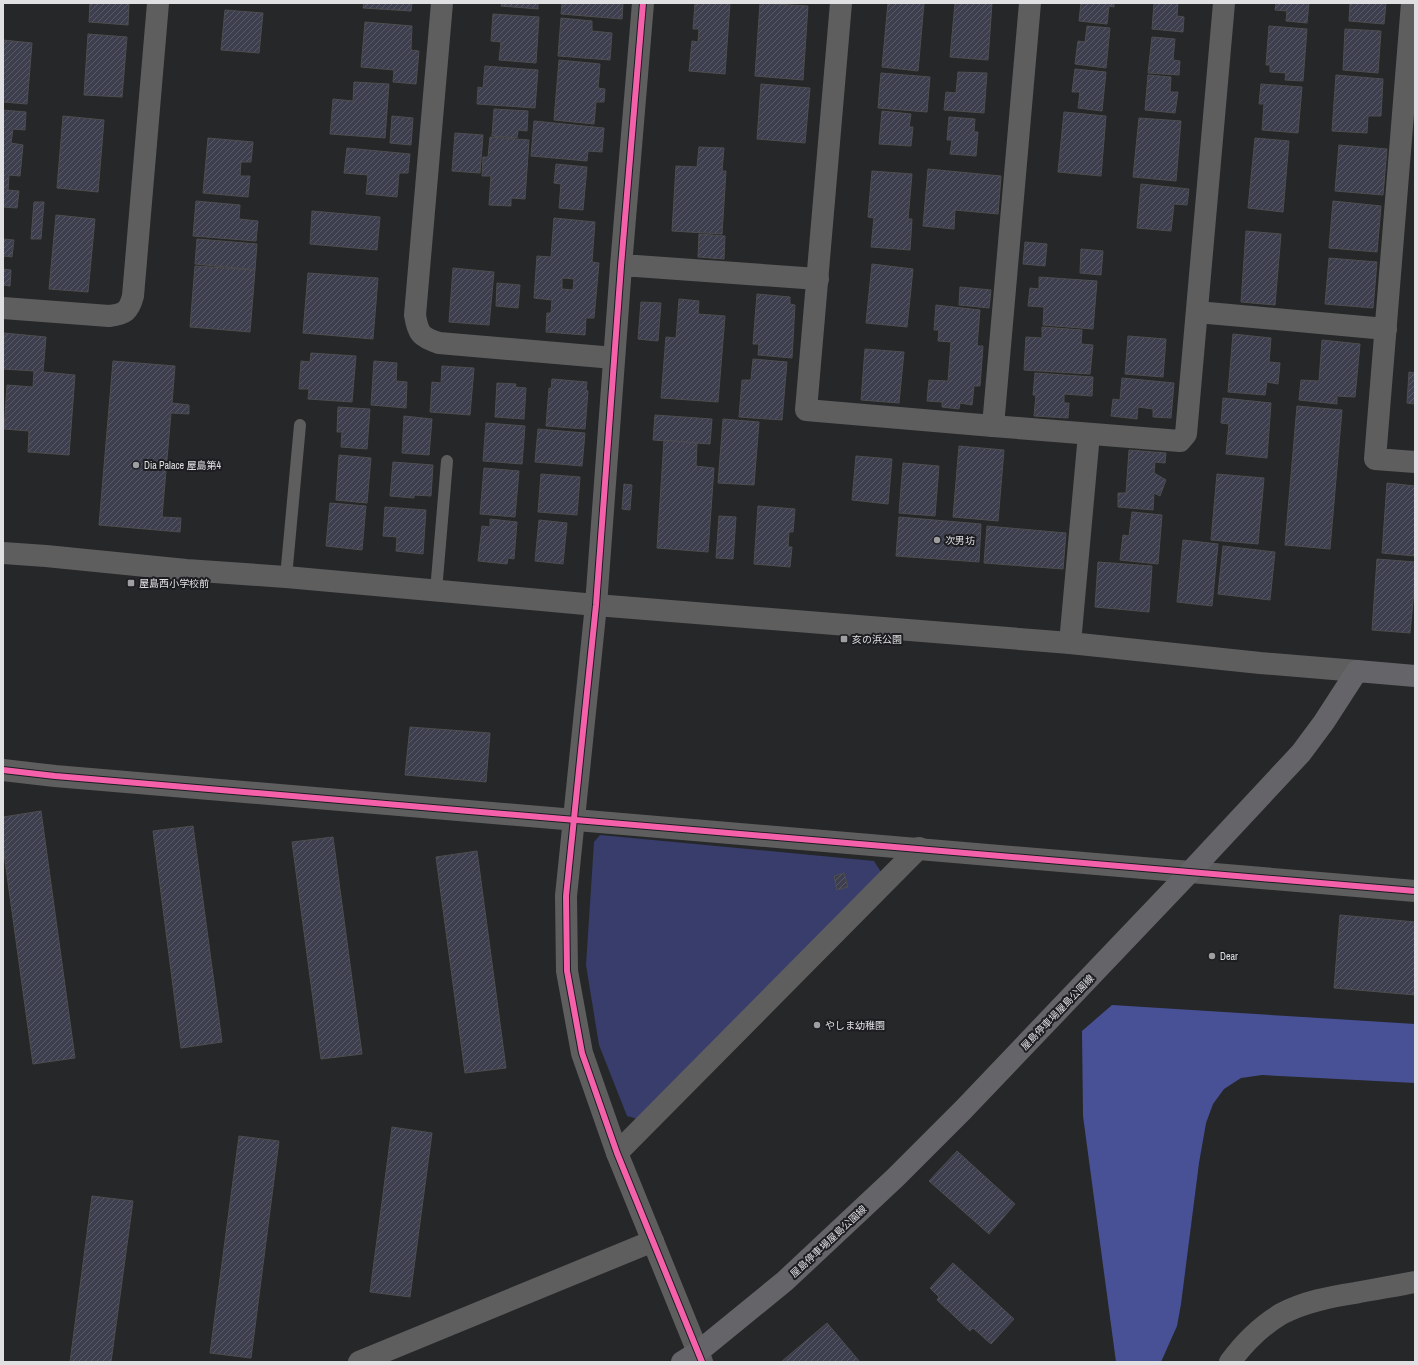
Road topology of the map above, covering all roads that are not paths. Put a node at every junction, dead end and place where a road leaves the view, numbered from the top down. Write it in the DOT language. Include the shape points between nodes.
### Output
graph roads {
  1 [pos="158,3"];
  2 [pos="442,3"];
  3 [pos="644,3"];
  4 [pos="841,3"];
  5 [pos="1030,3"];
  6 [pos="1224,3"];
  7 [pos="1412,3"];
  8 [pos="621,266"];
  9 [pos="818,279"];
  10 [pos="3,308"];
  11 [pos="1197,312"];
  12 [pos="1386,329"];
  13 [pos="614,358"];
  14 [pos="300,425"];
  15 [pos="993,426"];
  16 [pos="1089,434"];
  17 [pos="447,461"];
  18 [pos="1415,462"];
  19 [pos="3,553"];
  20 [pos="286,577"];
  21 [pos="436,591"];
  22 [pos="596,605"];
  23 [pos="1070,643"];
  24 [pos="1357,671"];
  25 [pos="1415,676"];
  26 [pos="3,770"];
  27 [pos="574,818"];
  28 [pos="919,848"];
  29 [pos="1190,872"];
  30 [pos="1415,891"];
  31 [pos="618,1153"];
  32 [pos="652,1241"];
  33 [pos="1415,1282"];
  34 [pos="694,1359"];
  35 [pos="359,1362"];
  36 [pos="1230,1362"];
  1 -- 10 [label="street" via="131,305 126,311 109,316"];
  2 -- 13 [label="street" via="415,316 417,327 421,335 439,343"];
  3 -- 8 [label="street"];
  4 -- 9 [label="street"];
  5 -- 15 [label="street"];
  6 -- 11 [label="street"];
  7 -- 12 [label="street"];
  8 -- 9 [label="street"];
  8 -- 13 [label="street"];
  9 -- 15 [label="street" via="806,410"];
  11 -- 12 [label="street"];
  11 -- 16 [label="street" via="1186,434 1180,441"];
  12 -- 18 [label="street" via="1375,459"];
  13 -- 22 [label="street"];
  14 -- 20 [label="lane"];
  15 -- 16 [label="street"];
  16 -- 23 [label="street"];
  17 -- 21 [label="lane"];
  19 -- 20 [label="street"];
  20 -- 21 [label="street"];
  21 -- 22 [label="street"];
  22 -- 23 [label="street"];
  22 -- 27 [label="street"];
  23 -- 24 [label="street"];
  24 -- 25 [label="main road"];
  24 -- 29 [label="main road, 屋島停車場屋島公園線" via="1301,753"];
  26 -- 27 [label="street"];
  27 -- 28 [label="street"];
  27 -- 31 [label="street" via="566,896 567,971 582,1053"];
  28 -- 29 [label="street"];
  28 -- 31 [label="street"];
  29 -- 30 [label="street"];
  29 -- 34 [label="main road, 屋島停車場屋島公園線" via="896,1177 785,1281"];
  31 -- 32 [label="street"];
  32 -- 34 [label="street"];
  32 -- 35 [label="street"];
  33 -- 36 [label="street" via="1335,1296 1307,1303 1281,1314 1258,1331"];
}
